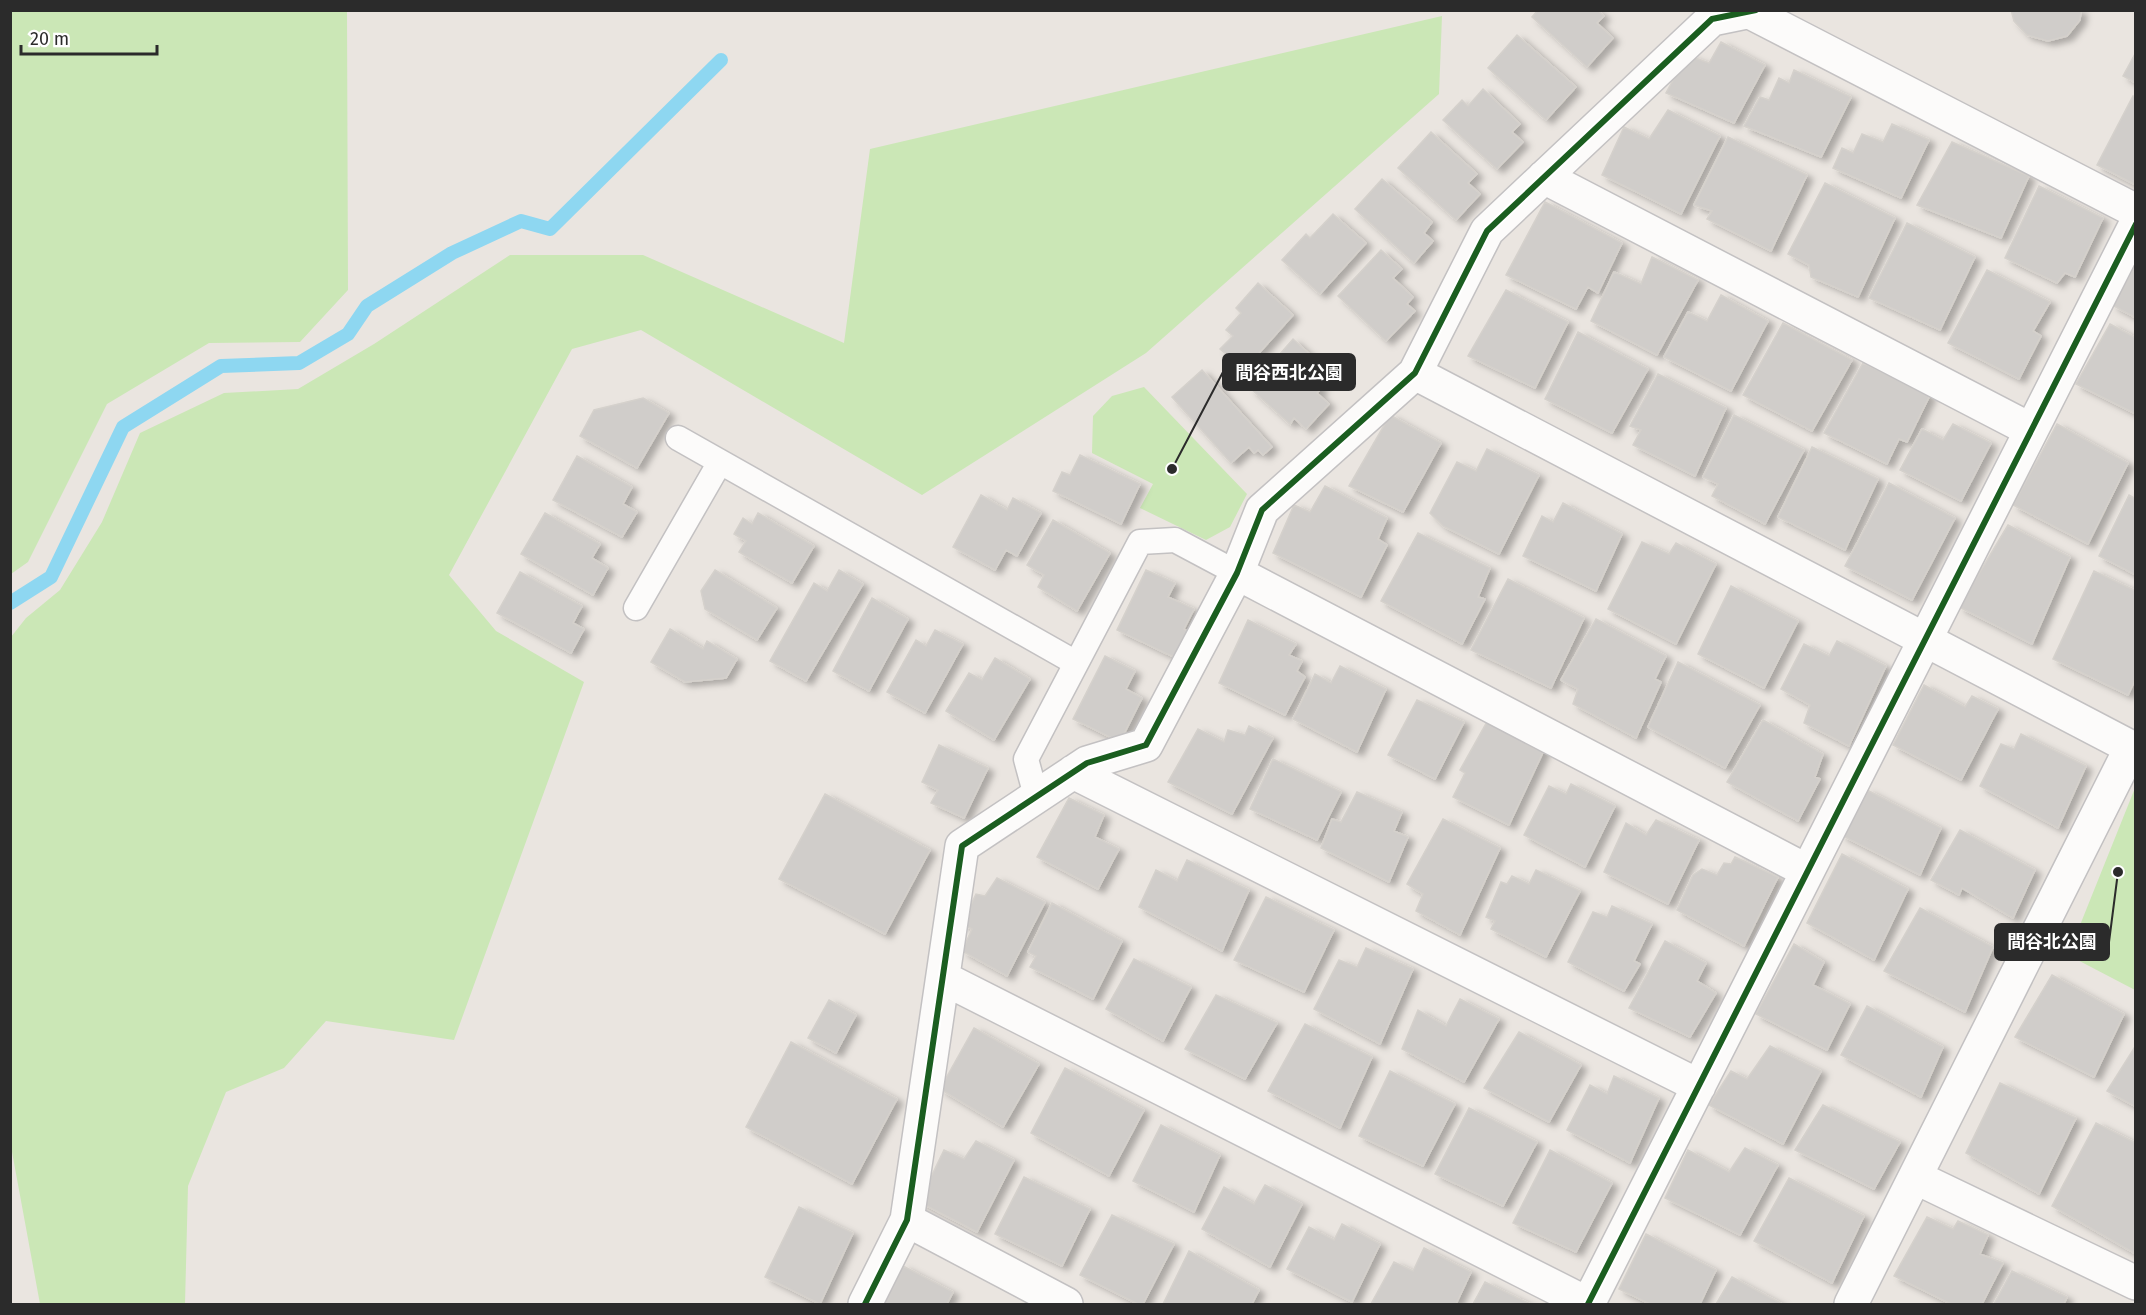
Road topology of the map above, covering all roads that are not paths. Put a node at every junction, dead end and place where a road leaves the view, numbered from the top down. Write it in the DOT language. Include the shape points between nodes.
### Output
graph roads {
  1 [pos="1753,11"];
  2 [pos="1544,177"];
  3 [pos="2136,211"];
  4 [pos="2136,224"];
  5 [pos="1415,373"];
  6 [pos="2031,430"];
  7 [pos="678,438"];
  8 [pos="720,462"];
  9 [pos="1237,573"];
  10 [pos="636,608"];
  11 [pos="1925,641"];
  12 [pos="1076,663"];
  13 [pos="2133,749"];
  14 [pos="1073,772"];
  15 [pos="1036,796"];
  16 [pos="1807,871"];
  17 [pos="943,978"];
  18 [pos="1698,1086"];
  19 [pos="1915,1178"];
  20 [pos="907,1220"];
  21 [pos="2136,1283"];
  22 [pos="1588,1304"];
  23 [pos="865,1305"];
  24 [pos="1066,1305"];
  25 [pos="1851,1305"];
  1 -- 2 [label="street" via="1712,19"];
  1 -- 3 [label="street"];
  2 -- 5 [label="street" via="1487,231"];
  2 -- 6 [label="street"];
  4 -- 6 [label="street"];
  5 -- 9 [label="street" via="1262,510"];
  5 -- 11 [label="street"];
  6 -- 11 [label="street"];
  7 -- 8 [label="lane"];
  8 -- 10 [label="lane"];
  8 -- 12 [label="lane"];
  9 -- 12 [label="lane" via="1175,540 1140,542"];
  9 -- 14 [label="street" via="1146,745 1087,763"];
  9 -- 16 [label="street"];
  11 -- 13 [label="street"];
  11 -- 16 [label="street"];
  12 -- 15 [label="lane" via="1026,759"];
  13 -- 19 [label="street"];
  14 -- 15 [label="street"];
  14 -- 18 [label="street"];
  15 -- 17 [label="street" via="962,846"];
  16 -- 18 [label="street"];
  17 -- 20 [label="street"];
  17 -- 22 [label="street"];
  18 -- 22 [label="street"];
  19 -- 21 [label="street"];
  19 -- 25 [label="street"];
  20 -- 23 [label="street"];
  20 -- 24 [label="street"];
}
